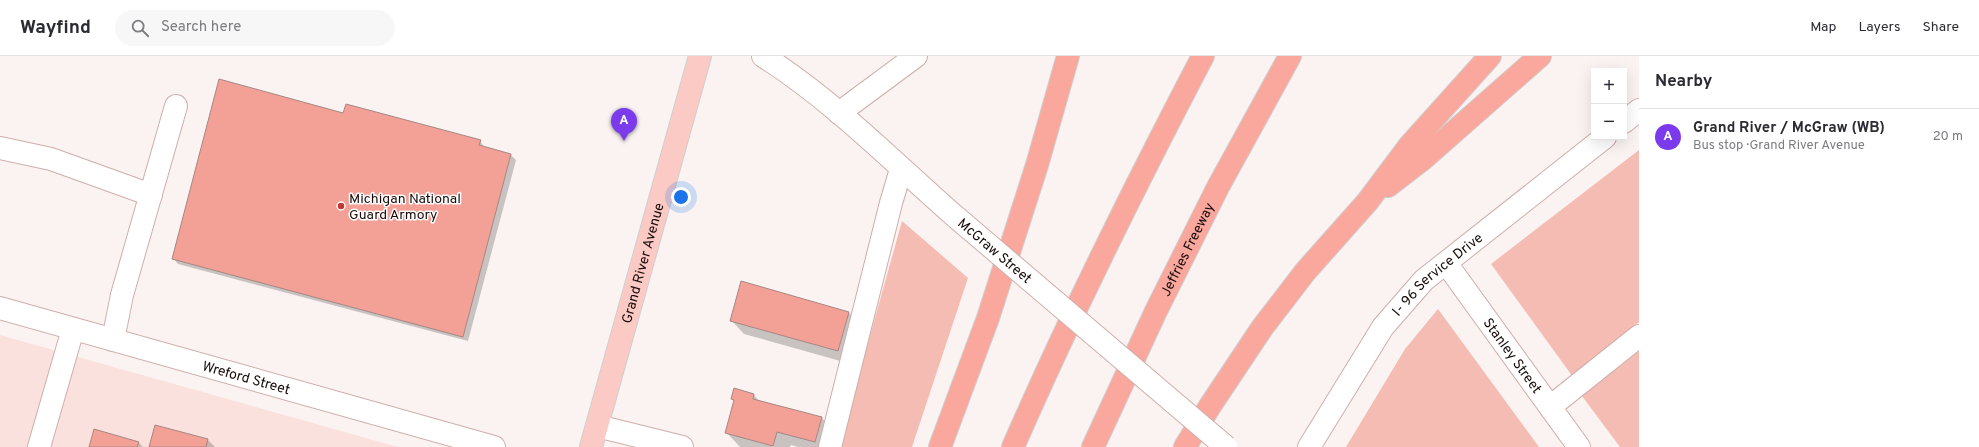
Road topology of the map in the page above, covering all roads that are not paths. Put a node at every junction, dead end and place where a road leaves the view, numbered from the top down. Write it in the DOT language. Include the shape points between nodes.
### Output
graph roads {
  1 [pos="700,56"];
  2 [pos="763,56"];
  3 [pos="916,56"];
  4 [pos="1068,56"];
  5 [pos="1203,56"];
  6 [pos="1290,56"];
  7 [pos="1490,56"];
  8 [pos="1540,56"];
  9 [pos="176,106"];
  10 [pos="1639,110"];
  11 [pos="839,113"];
  12 [pos="1627,120"];
  13 [pos="1600,140"];
  14 [pos="0,148"];
  15 [pos="901,169"];
  16 [pos="151,196"];
  17 [pos="1368,201"];
  18 [pos="1446,263"];
  19 [pos="0,308"];
  20 [pos="73,328"];
  21 [pos="1639,336"];
  22 [pos="113,340"];
  23 [pos="1550,407"];
  24 [pos="597,426"];
  25 [pos="39,447"];
  26 [pos="494,447"];
  27 [pos="591,447"];
  28 [pos="682,447"];
  29 [pos="830,447"];
  30 [pos="940,447"];
  31 [pos="1013,447"];
  32 [pos="1093,447"];
  33 [pos="1185,447"];
  34 [pos="1226,447"];
  35 [pos="1309,447"];
  36 [pos="1580,447"];
  1 -- 24 [label="main road, Grand River Avenue"];
  2 -- 11 [label="street, McGraw Street"];
  3 -- 11 [label="street"];
  4 -- 30 [label="highway" via="1037,165 990,312"];
  5 -- 31 [label="highway" via="1146,166"];
  6 -- 32 [label="highway, Jeffries Freeway" via="1215,194"];
  7 -- 17 [label="highway" via="1410,145"];
  8 -- 17 [label="highway" via="1423,159"];
  9 -- 16 [label="street"];
  10 -- 12 [label="street"];
  11 -- 15 [label="street, McGraw Street"];
  13 -- 18 [label="street, I- 96 Service Drive"];
  14 -- 16 [label="street" via="51,159"];
  15 -- 29 [label="street"];
  15 -- 34 [label="street, McGraw Street, bridge"];
  16 -- 22 [label="street" via="117,313"];
  17 -- 33 [label="highway" via="1305,272 1262,328"];
  18 -- 23 [label="street, Stanley Street"];
  18 -- 35 [label="street, I- 96 Service Drive" via="1424,280 1383,327"];
  19 -- 20 [label="street, Wreford Street"];
  20 -- 22 [label="street, Wreford Street"];
  20 -- 25 [label="street"];
  21 -- 23 [label="street"];
  22 -- 26 [label="street, Wreford Street"];
  23 -- 36 [label="street, Stanley Street"];
  24 -- 27 [label="main road, Grand River Avenue"];
  24 -- 28 [label="street"];
}
